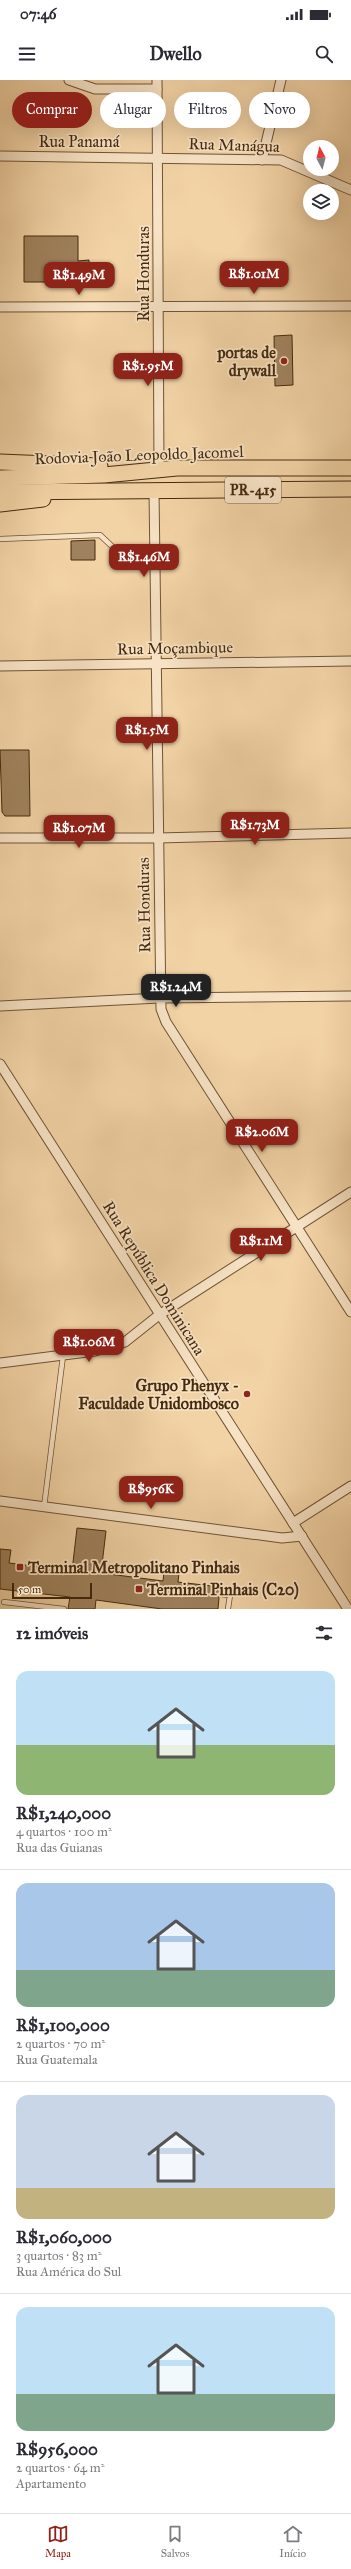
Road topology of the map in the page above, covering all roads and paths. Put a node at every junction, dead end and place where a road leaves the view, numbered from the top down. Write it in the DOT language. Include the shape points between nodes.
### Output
graph roads {
  1 [pos="69,80"];
  2 [pos="281,80"];
  3 [pos="157,85"];
  4 [pos="0,156"];
  5 [pos="157,157"];
  6 [pos="262,160"];
  7 [pos="351,190"];
  8 [pos="158,306"];
  9 [pos="351,306"];
  10 [pos="0,307"];
  11 [pos="0,462"];
  12 [pos="351,468"];
  13 [pos="159,469"];
  14 [pos="0,478"];
  15 [pos="351,489"];
  16 [pos="154,491"];
  17 [pos="0,492"];
  18 [pos="93,492"];
  19 [pos="0,504"];
  20 [pos="0,539"];
  21 [pos="154,554"];
  22 [pos="351,661"];
  23 [pos="156,664"];
  24 [pos="0,666"];
  25 [pos="351,833"];
  26 [pos="0,838"];
  27 [pos="158,838"];
  28 [pos="351,996"];
  29 [pos="159,998"];
  30 [pos="0,1006"];
  31 [pos="0,1064"];
  32 [pos="351,1192"];
  33 [pos="297,1227"];
  34 [pos="351,1312"];
  35 [pos="159,1315"];
  36 [pos="63,1356"];
  37 [pos="0,1363"];
  38 [pos="351,1486"];
  39 [pos="0,1501"];
  40 [pos="44,1507"];
  41 [pos="293,1523"];
  42 [pos="302,1536"];
  43 [pos="220,1594"];
  44 [pos="4,1602"];
  45 [pos="64,1609"];
  46 [pos="228,1609"];
  47 [pos="348,1609"];
  1 -- 3 [label="street" via="95,89"];
  2 -- 6 [label="street"];
  3 -- 5 [label="street, Rua Honduras"];
  4 -- 5 [label="street, Rua Panamá"];
  5 -- 6 [label="street, Rua Manágua"];
  5 -- 8 [label="street, Rua Honduras"];
  6 -- 7 [label="street, Rua Manágua" via="281,160"];
  8 -- 9 [label="street"];
  8 -- 10 [label="street"];
  8 -- 13 [label="street, Rua Honduras"];
  11 -- 13 [label="highway"];
  12 -- 13 [label="highway, Rodovia João Leopoldo Jacomel / PR-415"];
  13 -- 14 [label="highway, Rodovia João Leopoldo Jacomel / PR-415" via="104,475"];
  15 -- 16 [label="highway, Rodovia João Leopoldo Jacomel / PR-415"];
  16 -- 18 [label="highway, Rodovia João Leopoldo Jacomel / PR-415"];
  16 -- 21 [label="street, Rua Honduras"];
  17 -- 18 [label="highway, Rodovia João Leopoldo Jacomel / PR-415"];
  18 -- 19 [label="highway"];
  20 -- 21 [label="lane" via="100,535 118,552"];
  21 -- 23 [label="street, Rua Honduras"];
  22 -- 23 [label="street, Rua Moçambique"];
  23 -- 24 [label="street, Rua Moçambique"];
  23 -- 27 [label="street, Rua Honduras"];
  25 -- 27 [label="street"];
  26 -- 27 [label="street"];
  27 -- 29 [label="street, Rua Honduras"];
  28 -- 29 [label="street"];
  29 -- 30 [label="street"];
  29 -- 33 [label="street, Rua Honduras" via="166,1022"];
  31 -- 35 [label="street, Rua República Dominicana"];
  32 -- 33 [label="street"];
  33 -- 34 [label="street, Rua Honduras"];
  33 -- 35 [label="street"];
  35 -- 36 [label="street" via="125,1342 96,1351"];
  35 -- 41 [label="street, Rua República Dominicana"];
  36 -- 37 [label="street"];
  36 -- 40 [label="lane"];
  38 -- 41 [label="street"];
  39 -- 40 [label="street"];
  40 -- 42 [label="street" via="282,1538"];
  41 -- 42 [label="street, Rua República Dominicana"];
  42 -- 47 [label="street, Rua República Dominicana"];
  43 -- 46 [label="lane" via="230,1595"];
  44 -- 45 [label="lane"];
}
